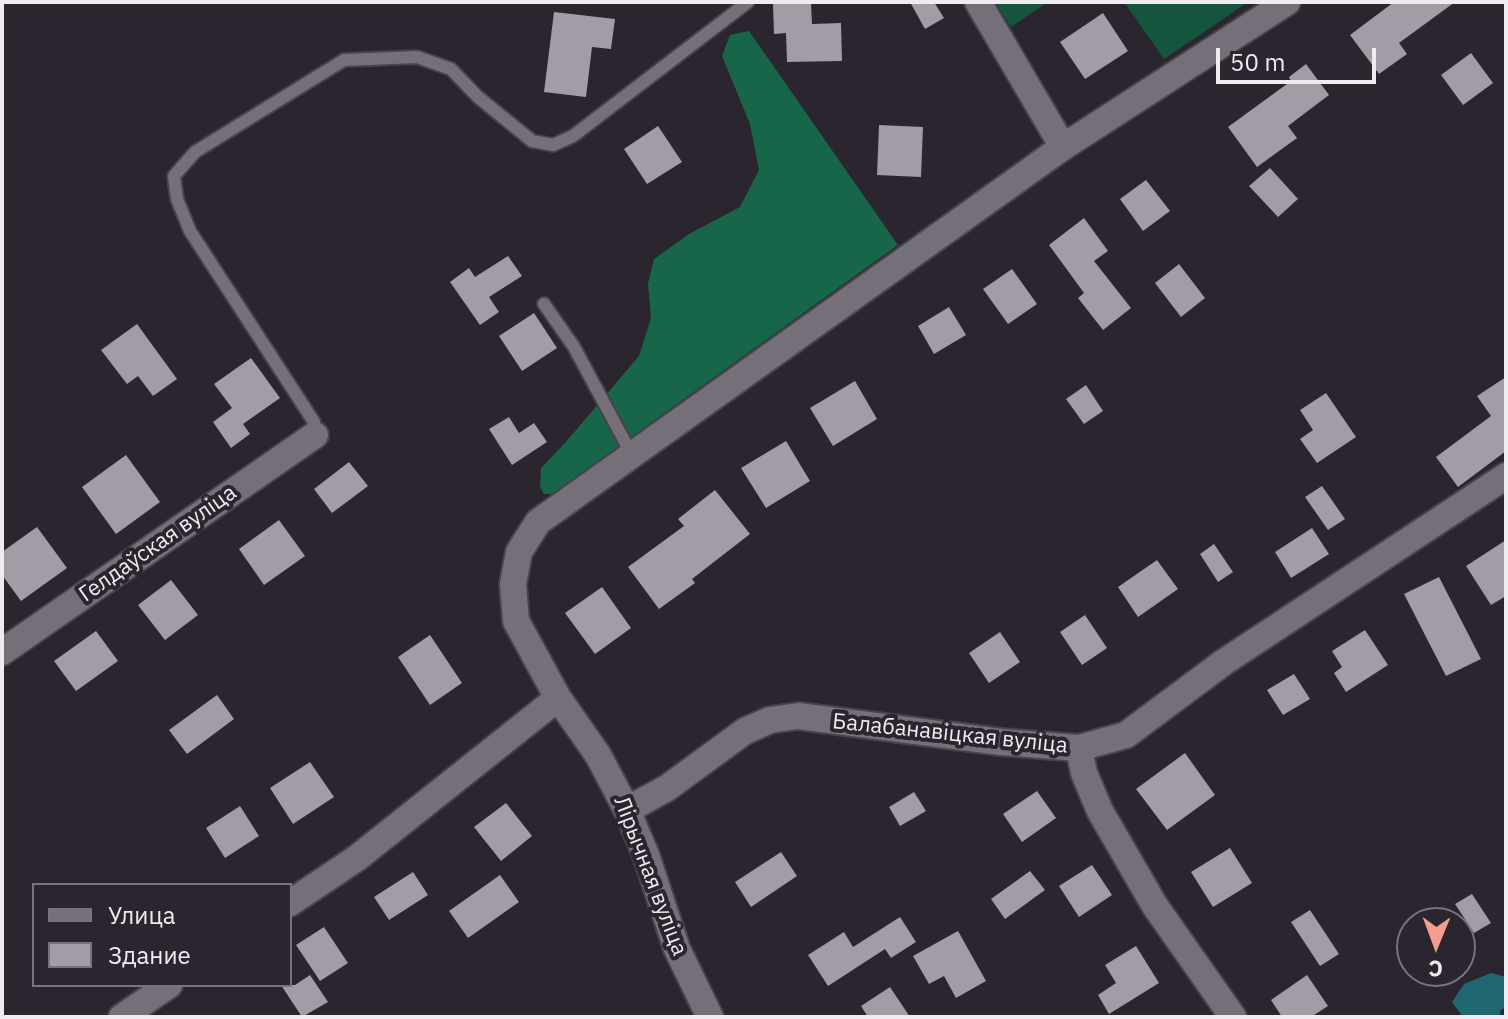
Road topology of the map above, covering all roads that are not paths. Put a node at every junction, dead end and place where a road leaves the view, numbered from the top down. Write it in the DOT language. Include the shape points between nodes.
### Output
graph roads {
  1 [pos="748,2"];
  2 [pos="978,2"];
  3 [pos="1287,2"];
  4 [pos="1063,147"];
  5 [pos="544,304"];
  6 [pos="315,435"];
  7 [pos="632,455"];
  8 [pos="1506,476"];
  9 [pos="2,652"];
  10 [pos="558,698"];
  11 [pos="1079,748"];
  12 [pos="627,810"];
  13 [pos="292,902"];
  14 [pos="166,987"];
  15 [pos="122,1017"];
  16 [pos="710,1017"];
  17 [pos="1233,1017"];
  1 -- 6 [label="lane" via="573,136 553,145 532,141 451,69 417,57 344,60 195,152 174,176 190,231 314,422"];
  2 -- 4 [label="street"];
  3 -- 4 [label="street, Лірычная вуліца"];
  4 -- 7 [label="street, Лірычная вуліца"];
  5 -- 7 [label="lane" via="574,347"];
  6 -- 9 [label="street, Гелдаўская вуліца"];
  7 -- 10 [label="street, Лірычная вуліца" via="538,522 519,552 513,584 516,621"];
  8 -- 11 [label="street, Балабанавіцкая вуліца" via="1224,662 1126,735"];
  10 -- 12 [label="street, Лірычная вуліца" via="598,755"];
  10 -- 13 [label="street" via="357,858"];
  11 -- 12 [label="street, Балабанавіцкая вуліца" via="798,716 745,731"];
  11 -- 17 [label="street" via="1100,811 1155,906"];
  12 -- 16 [label="street, Лірычная вуліца" via="677,949"];
  14 -- 15 [label="street"];
}
